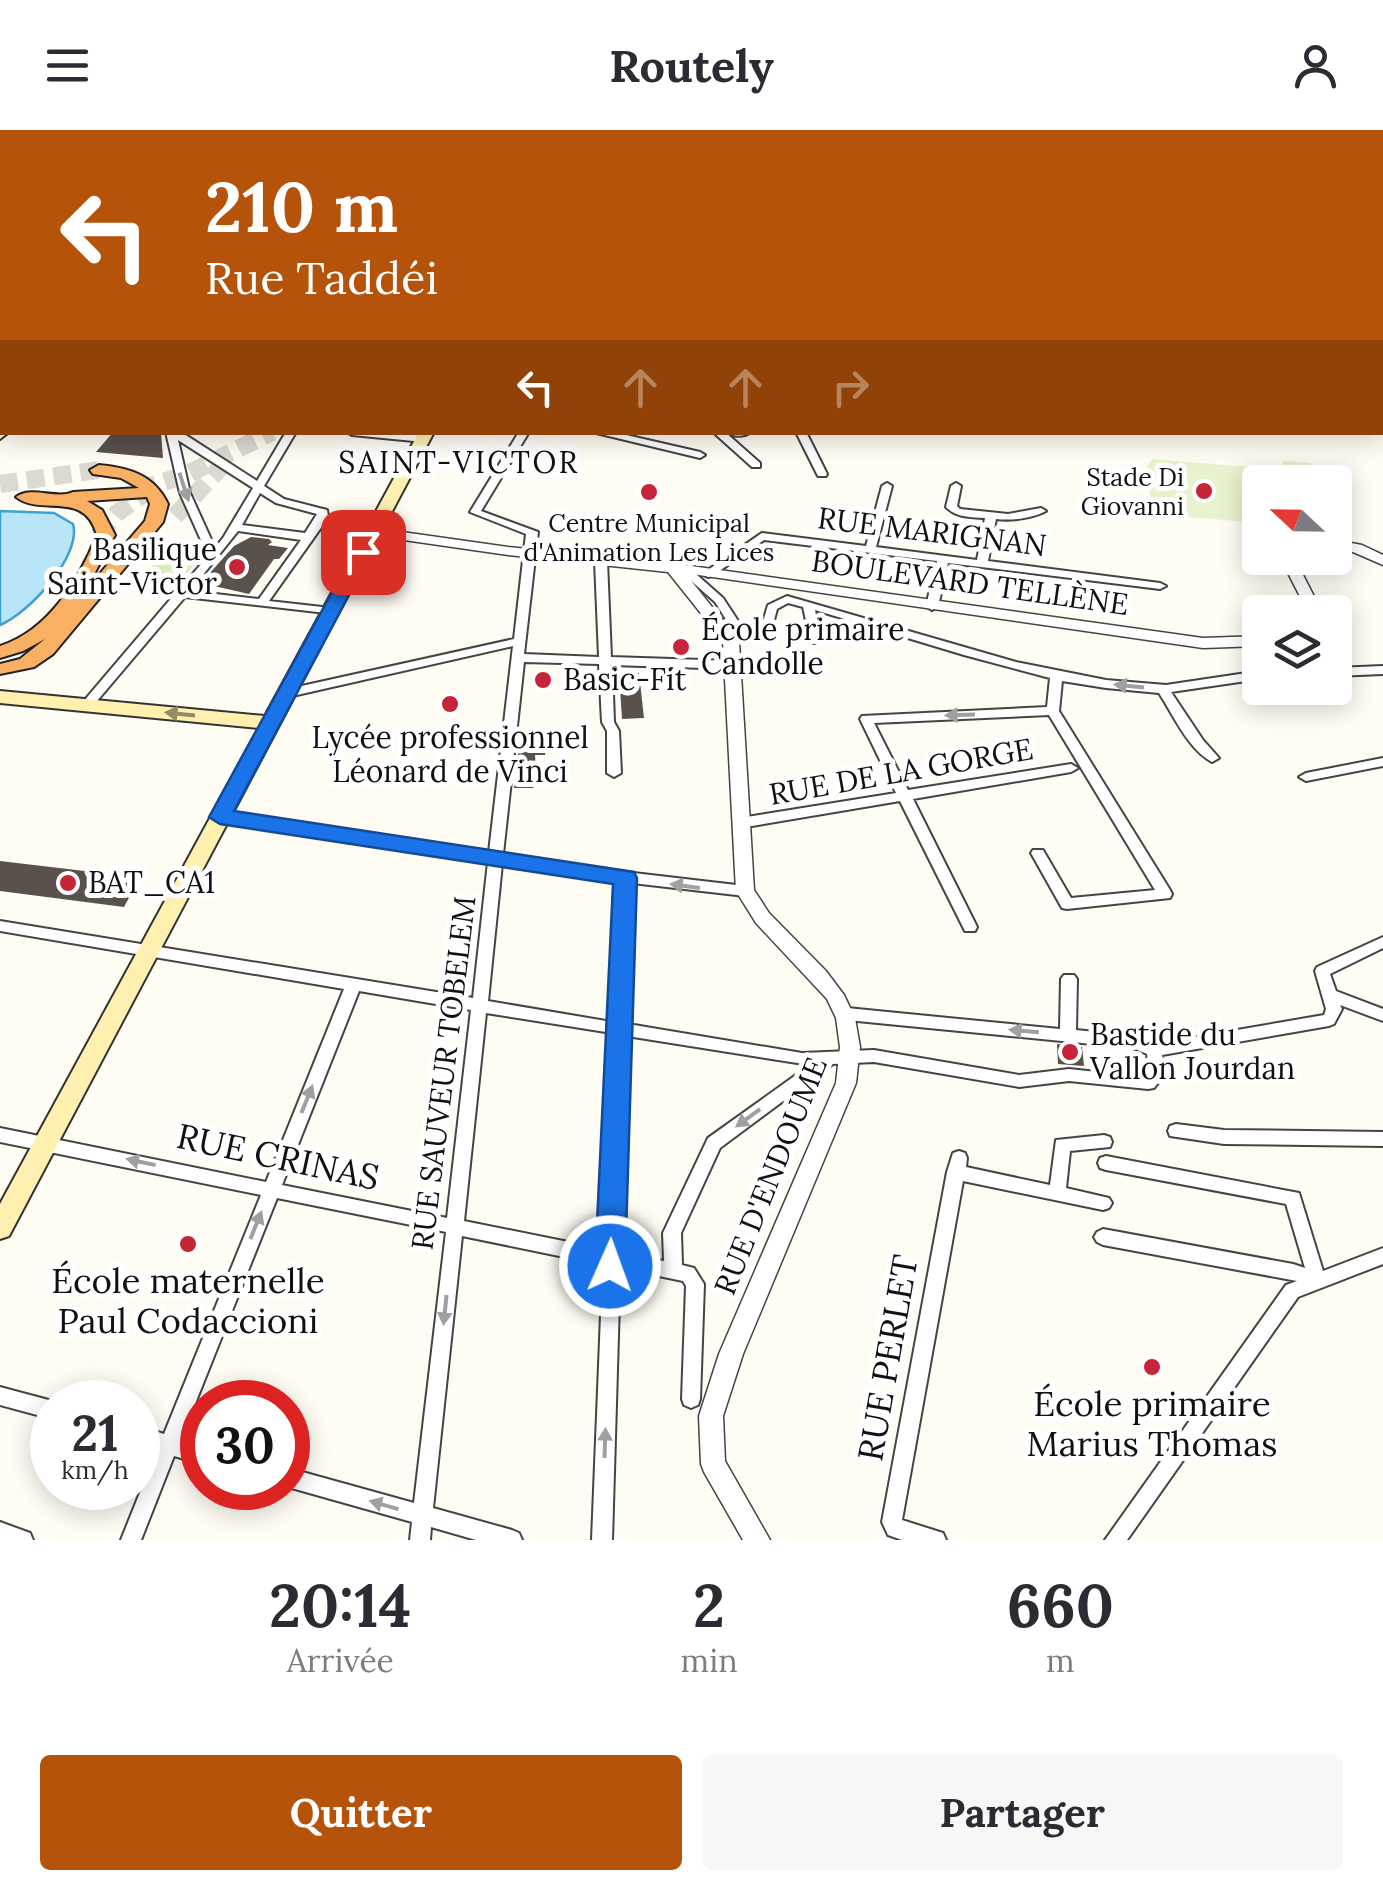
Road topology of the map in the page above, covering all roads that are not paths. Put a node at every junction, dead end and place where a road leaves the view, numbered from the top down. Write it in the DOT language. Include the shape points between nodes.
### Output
graph roads {
  1 [pos="173,435"];
  2 [pos="177,435"];
  3 [pos="289,435"];
  4 [pos="522,435"];
  5 [pos="610,435"];
  6 [pos="721,435"];
  7 [pos="802,435"];
  8 [pos="425,436"];
  9 [pos="700,455"];
  10 [pos="756,466"];
  11 [pos="99,470"];
  12 [pos="822,474"];
  13 [pos="888,486"];
  14 [pos="956,486"];
  15 [pos="258,487"];
  16 [pos="141,492"];
  17 [pos="14,494"];
  18 [pos="1041,512"];
  19 [pos="175,516"];
  20 [pos="991,516"];
  21 [pos="322,518"];
  22 [pos="235,527"];
  23 [pos="374,532"];
  24 [pos="108,536"];
  25 [pos="307,538"];
  26 [pos="1352,547"];
  27 [pos="870,550"];
  28 [pos="212,554"];
  29 [pos="530,554"];
  30 [pos="944,559"];
  31 [pos="1383,561"];
  32 [pos="600,562"];
  33 [pos="982,564"];
  34 [pos="678,569"];
  35 [pos="708,574"];
  36 [pos="1160,586"];
  37 [pos="180,593"];
  38 [pos="262,604"];
  39 [pos="808,604"];
  40 [pos="932,606"];
  41 [pos="331,612"];
  42 [pos="815,640"];
  43 [pos="520,641"];
  44 [pos="1242,642"];
  45 [pos="2,654"];
  46 [pos="520,658"];
  47 [pos="603,661"];
  48 [pos="734,665"];
  49 [pos="1383,670"];
  50 [pos="1352,671"];
  51 [pos="1242,676"];
  52 [pos="1056,677"];
  53 [pos="1162,688"];
  54 [pos="288,694"];
  55 [pos="0,697"];
  56 [pos="87,705"];
  57 [pos="1053,711"];
  58 [pos="866,719"];
  59 [pos="272,723"];
  60 [pos="1212,758"];
  61 [pos="1383,762"];
  62 [pos="1071,768"];
  63 [pos="614,773"];
  64 [pos="1306,777"];
  65 [pos="904,796"];
  66 [pos="220,817"];
  67 [pos="740,823"];
  68 [pos="1038,853"];
  69 [pos="497,858"];
  70 [pos="625,878"];
  71 [pos="745,890"];
  72 [pos="0,926"];
  73 [pos="970,927"];
  74 [pos="1383,942"];
  75 [pos="149,948"];
  76 [pos="1069,978"];
  77 [pos="354,984"];
  78 [pos="1332,996"];
  79 [pos="478,1005"];
  80 [pos="847,1014"];
  81 [pos="1383,1014"];
  82 [pos="618,1028"];
  83 [pos="1068,1035"];
  84 [pos="1154,1050"];
  85 [pos="839,1060"];
  86 [pos="1176,1131"];
  87 [pos="0,1134"];
  88 [pos="1383,1139"];
  89 [pos="46,1142"];
  90 [pos="1104,1142"];
  91 [pos="1106,1163"];
  92 [pos="270,1190"];
  93 [pos="1057,1194"];
  94 [pos="1103,1203"];
  95 [pos="454,1226"];
  96 [pos="0,1228"];
  97 [pos="1103,1236"];
  98 [pos="1383,1256"];
  99 [pos="610,1257"];
  100 [pos="673,1270"];
  101 [pos="1317,1281"];
  102 [pos="0,1396"];
  103 [pos="690,1400"];
  104 [pos="30,1404"];
  105 [pos="160,1443"];
  106 [pos="168,1445"];
  107 [pos="180,1449"];
  108 [pos="310,1484"];
  109 [pos="423,1516"];
  110 [pos="0,1532"];
  111 [pos="23,1540"];
  112 [pos="131,1540"];
  113 [pos="420,1540"];
  114 [pos="512,1540"];
  115 [pos="602,1540"];
  116 [pos="757,1540"];
  117 [pos="936,1540"];
  118 [pos="1115,1540"];
  1 -- 28 [label="street, one-way" via="185,493"];
  2 -- 15 [label="street"];
  3 -- 15 [label="street"];
  4 -- 29 [label="street" via="477,513 531,530"];
  5 -- 9 [label="street"];
  6 -- 10 [label="street"];
  7 -- 12 [label="street"];
  8 -- 23 [label="main road"];
  11 -- 45 [label="highway" via="146,484 159,504 154,522 46,650 27,662"];
  13 -- 27 [label="street"];
  14 -- 20 [label="street" via="952,509"];
  15 -- 21 [label="street" via="324,512"];
  15 -- 22 [label="street"];
  16 -- 17 [label="highway" via="104,498"];
  17 -- 45 [label="highway" via="96,513 106,534 89,567 38,627"];
  18 -- 20 [label="street"];
  19 -- 45 [label="highway" via="58,649 35,664"];
  20 -- 33 [label="street"];
  21 -- 23 [label="street"];
  21 -- 25 [label="street"];
  22 -- 25 [label="street"];
  22 -- 28 [label="street"];
  23 -- 29 [label="street"];
  23 -- 41 [label="main road"];
  24 -- 45 [label="highway" via="88,588 59,623"];
  25 -- 38 [label="street"];
  26 -- 31 [label="street"];
  27 -- 30 [label="street, RUE MARIGNAN"];
  27 -- 35 [label="street, RUE MARIGNAN" via="762,536"];
  28 -- 37 [label="street"];
  29 -- 32 [label="street"];
  29 -- 43 [label="street, RUE SAUVEUR TOBELEM"];
  30 -- 33 [label="street, RUE MARIGNAN"];
  30 -- 40 [label="street"];
  32 -- 34 [label="street"];
  32 -- 47 [label="street"];
  33 -- 36 [label="street, RUE MARIGNAN"];
  34 -- 35 [label="street, BOULEVARD TELLÈNE"];
  34 -- 39 [label="street" via="719,600 747,634 770,629 770,611 780,601"];
  34 -- 48 [label="street" via="731,641"];
  35 -- 40 [label="street, BOULEVARD TELLÈNE"];
  37 -- 38 [label="street"];
  37 -- 56 [label="street"];
  38 -- 41 [label="street"];
  39 -- 42 [label="street"];
  39 -- 52 [label="street"];
  40 -- 44 [label="street, BOULEVARD TELLÈNE" via="1203,643"];
  41 -- 54 [label="main road"];
  43 -- 46 [label="street, RUE SAUVEUR TOBELEM"];
  43 -- 54 [label="street"];
  46 -- 47 [label="street"];
  46 -- 69 [label="street, RUE SAUVEUR TOBELEM"];
  47 -- 48 [label="street"];
  47 -- 63 [label="street"];
  48 -- 67 [label="street"];
  49 -- 50 [label="street"];
  51 -- 53 [label="street"];
  53 -- 52 [label="street, one-way"];
  52 -- 57 [label="street"];
  53 -- 60 [label="street"];
  54 -- 59 [label="main road"];
  55 -- 56 [label="main road"];
  59 -- 56 [label="main road, one-way"];
  57 -- 58 [label="street, one-way"];
  57 -- 68 [label="street" via="1165,894 1068,904"];
  58 -- 65 [label="street"];
  59 -- 66 [label="main road"];
  61 -- 64 [label="street"];
  62 -- 65 [label="street, RUE DE LA GORGE"];
  65 -- 67 [label="street, RUE DE LA GORGE"];
  65 -- 73 [label="street"];
  66 -- 69 [label="street"];
  66 -- 75 [label="main road"];
  67 -- 71 [label="street"];
  69 -- 70 [label="street"];
  69 -- 79 [label="street, RUE SAUVEUR TOBELEM"];
  71 -- 70 [label="street, one-way"];
  70 -- 82 [label="street"];
  71 -- 80 [label="street" via="762,919"];
  72 -- 75 [label="street"];
  74 -- 78 [label="street" via="1322,971"];
  75 -- 77 [label="street"];
  75 -- 89 [label="main road"];
  76 -- 83 [label="street"];
  77 -- 79 [label="street"];
  92 -- 77 [label="street, one-way"];
  78 -- 81 [label="street"];
  78 -- 84 [label="street" via="1334,1016 1328,1020"];
  79 -- 82 [label="street"];
  79 -- 95 [label="street, RUE SAUVEUR TOBELEM"];
  83 -- 80 [label="street, one-way"];
  80 -- 85 [label="street, RUE D'ENDOUME"];
  82 -- 85 [label="street"];
  82 -- 99 [label="street"];
  83 -- 84 [label="street"];
  84 -- 85 [label="street" via="1157,1074 1142,1083 1069,1075 1019,1081 908,1060"];
  85 -- 100 [label="street, one-way" via="714,1143 672,1233"];
  85 -- 116 [label="street, RUE D'ENDOUME" via="844,1087 711,1416 713,1464"];
  86 -- 88 [label="street"];
  87 -- 89 [label="street, RUE CRINAS"];
  92 -- 89 [label="street, RUE CRINAS, one-way"];
  89 -- 96 [label="main road"];
  90 -- 93 [label="street" via="1062,1145"];
  91 -- 101 [label="street" via="1293,1198"];
  92 -- 95 [label="street, RUE CRINAS"];
  106 -- 92 [label="street, one-way"];
  93 -- 94 [label="street"];
  93 -- 117 [label="street, RUE PERLET" via="957,1165 892,1522"];
  95 -- 99 [label="street, RUE CRINAS"];
  95 -- 109 [label="street, RUE SAUVEUR TOBELEM, one-way"];
  97 -- 101 [label="street"];
  98 -- 101 [label="street"];
  99 -- 100 [label="street, RUE CRINAS"];
  115 -- 99 [label="street, one-way"];
  100 -- 103 [label="street" via="695,1284"];
  101 -- 118 [label="street" via="1292,1291"];
  102 -- 104 [label="street"];
  105 -- 106 [label="street"];
  106 -- 107 [label="street"];
  106 -- 112 [label="street"];
  109 -- 108 [label="street, one-way"];
  109 -- 113 [label="street, RUE SAUVEUR TOBELEM"];
  109 -- 114 [label="street"];
  110 -- 111 [label="street"];
}
